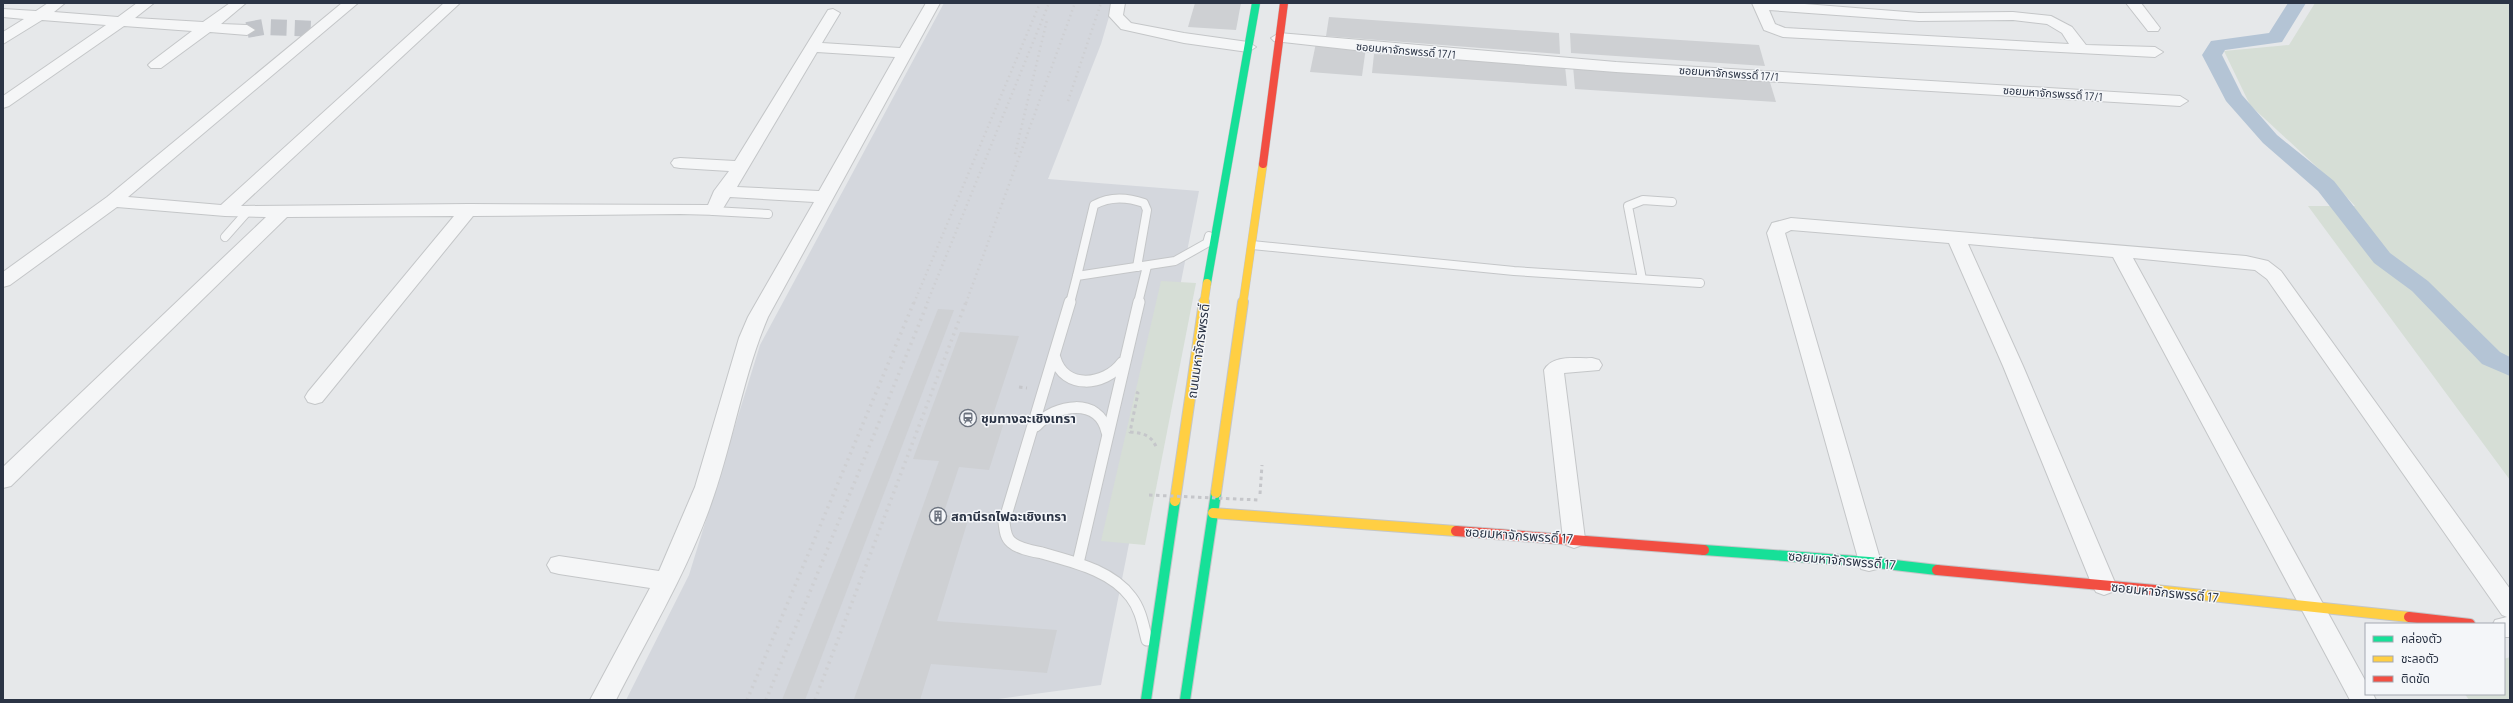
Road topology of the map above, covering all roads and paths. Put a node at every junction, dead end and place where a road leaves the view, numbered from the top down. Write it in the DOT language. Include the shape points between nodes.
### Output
graph roads {
  1 [pos="58,3"];
  2 [pos="147,3"];
  3 [pos="239,3"];
  4 [pos="351,3"];
  5 [pos="453,3"];
  6 [pos="933,3"];
  7 [pos="1118,3"];
  8 [pos="1256,3"];
  9 [pos="1284,3"];
  10 [pos="2133,3"];
  11 [pos="1759,4"];
  12 [pos="3,13"];
  13 [pos="833,13"];
  14 [pos="37,16"];
  15 [pos="120,22"];
  16 [pos="206,28"];
  17 [pos="2153,28"];
  18 [pos="247,30"];
  19 [pos="1279,38"];
  20 [pos="3,39"];
  21 [pos="812,47"];
  22 [pos="1248,47"];
  23 [pos="2081,49"];
  24 [pos="906,52"];
  25 [pos="2155,52"];
  26 [pos="156,65"];
  27 [pos="2180,101"];
  28 [pos="3,103"];
  29 [pos="680,163"];
  30 [pos="739,166"];
  31 [pos="723,192"];
  32 [pos="826,197"];
  33 [pos="113,201"];
  34 [pos="1672,202"];
  35 [pos="469,209"];
  36 [pos="1218,210"];
  37 [pos="225,211"];
  38 [pos="248,211"];
  39 [pos="713,211"];
  40 [pos="282,212"];
  41 [pos="768,214"];
  42 [pos="225,236"];
  43 [pos="1956,238"];
  44 [pos="1252,245"];
  45 [pos="2120,252"];
  46 [pos="1142,266"];
  47 [pos="1077,276"];
  48 [pos="1642,279"];
  49 [pos="3,281"];
  50 [pos="1700,283"];
  51 [pos="1055,358"];
  52 [pos="1124,361"];
  53 [pos="1592,365"];
  54 [pos="1138,392"];
  55 [pos="314,397"];
  56 [pos="1033,431"];
  57 [pos="1107,436"];
  58 [pos="1156,456"];
  59 [pos="1262,465"];
  60 [pos="3,480"];
  61 [pos="1149,495"];
  62 [pos="1213,513"];
  63 [pos="1574,539"];
  64 [pos="1869,562"];
  65 [pos="1078,563"];
  66 [pos="559,565"];
  67 [pos="664,581"];
  68 [pos="2104,585"];
  69 [pos="2310,608"];
  70 [pos="2510,608"];
  71 [pos="2460,623"];
  72 [pos="1146,697"];
  73 [pos="1186,698"];
  74 [pos="603,700"];
  75 [pos="2363,700"];
  1 -- 14 [label="street"];
  2 -- 15 [label="street"];
  3 -- 16 [label="street"];
  4 -- 33 [label="street"];
  5 -- 37 [label="street"];
  6 -- 24 [label="street"];
  7 -- 22 [label="street" via="1116,16 1126,26"];
  8 -- 22 [label="main road, ถนนมหาจักรพรรดิ์"];
  9 -- 19 [label="main road"];
  10 -- 17 [label="street"];
  11 -- 23 [label="street" via="1919,17 2014,16 2051,20 2068,30"];
  11 -- 23 [label="street" via="1769,28 1783,32"];
  12 -- 14 [label="street"];
  13 -- 21 [label="street"];
  14 -- 15 [label="street"];
  14 -- 20 [label="street"];
  15 -- 16 [label="street"];
  15 -- 28 [label="street"];
  16 -- 18 [label="street"];
  16 -- 26 [label="street"];
  19 -- 27 [label="street, ซอยมหาจักรพรรดิ์ 17/1" via="1637,67"];
  19 -- 44 [label="main road"];
  21 -- 24 [label="street"];
  21 -- 30 [label="street"];
  22 -- 36 [label="main road, ถนนมหาจักรพรรดิ์"];
  23 -- 25 [label="street"];
  24 -- 32 [label="street"];
  29 -- 30 [label="street"];
  30 -- 31 [label="street"];
  31 -- 32 [label="street"];
  31 -- 39 [label="street"];
  32 -- 67 [label="street" via="758,316 743,348 706,488 681,549"];
  33 -- 37 [label="street"];
  33 -- 49 [label="street"];
  34 -- 48 [label="lane" via="1640,200 1628,206"];
  35 -- 39 [label="street"];
  35 -- 40 [label="street"];
  35 -- 55 [label="street"];
  36 -- 46 [label="lane" via="1207,243 1175,260"];
  36 -- 72 [label="main road, ถนนมหาจักรพรรดิ์"];
  37 -- 38 [label="street"];
  38 -- 40 [label="street"];
  38 -- 42 [label="lane"];
  39 -- 41 [label="lane"];
  40 -- 60 [label="street"];
  43 -- 45 [label="street"];
  43 -- 64 [label="street" via="1791,224 1778,227 1776,233"];
  43 -- 68 [label="street" via="2013,366"];
  44 -- 48 [label="lane" via="1506,270"];
  44 -- 62 [label="main road"];
  45 -- 69 [label="street"];
  45 -- 70 [label="street" via="2246,262 2261,265 2274,275"];
  46 -- 47 [label="lane"];
  46 -- 47 [label="lane" via="1147,210 1144,203 1136,200 1101,200 1094,206"];
  46 -- 52 [label="lane"];
  47 -- 51 [label="lane"];
  48 -- 50 [label="lane"];
  51 -- 52 [label="lane" via="1058,370 1065,376 1083,381 1106,378 1115,373"];
  51 -- 56 [label="lane"];
  52 -- 57 [label="lane"];
  53 -- 63 [label="street" via="1559,366 1554,370"];
  54 -- 58 [label="path" via="1130,432 1145,433 1153,439 1157,449"];
  56 -- 57 [label="lane" via="1045,415 1061,409 1079,407 1098,414 1107,428"];
  56 -- 65 [label="lane" via="1004,522 1005,532 1010,541 1020,547"];
  57 -- 65 [label="lane"];
  59 -- 61 [label="path, bridge" via="1259,500"];
  62 -- 63 [label="main road, ซอยมหาจักรพรรดิ์ 17"];
  62 -- 73 [label="main road"];
  63 -- 64 [label="main road, ซอยมหาจักรพรรดิ์ 17"];
  64 -- 68 [label="main road, ซอยมหาจักรพรรดิ์ 17"];
  65 -- 72 [label="lane" via="1100,572 1123,589 1139,610 1148,645"];
  66 -- 67 [label="street"];
  67 -- 74 [label="street"];
  68 -- 69 [label="main road, ซอยมหาจักรพรรดิ์ 17"];
  69 -- 71 [label="main road, ซอยมหาจักรพรรดิ์ 17"];
  69 -- 75 [label="street"];
}
